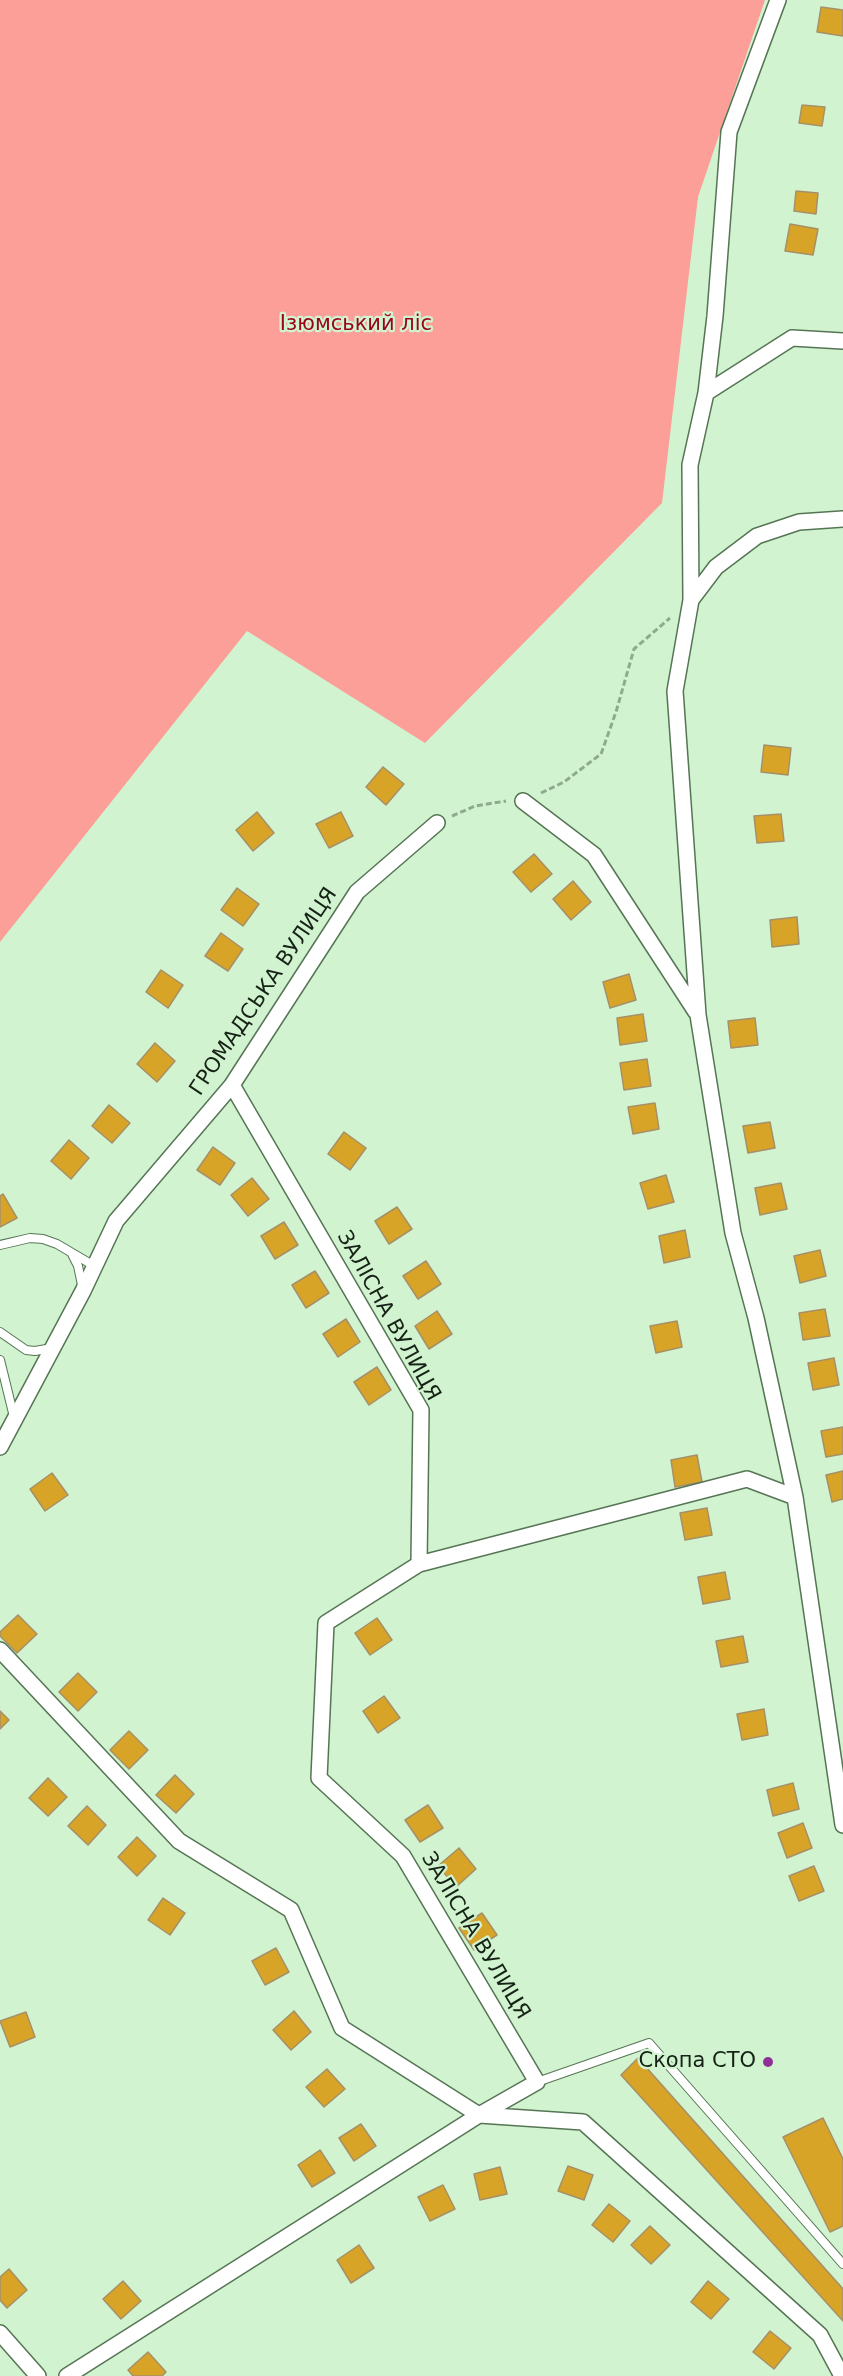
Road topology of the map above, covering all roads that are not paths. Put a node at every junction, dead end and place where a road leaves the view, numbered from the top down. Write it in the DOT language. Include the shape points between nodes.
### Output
graph roads {
  1 [pos="778,0"];
  2 [pos="843,341"];
  3 [pos="706,393"];
  4 [pos="843,519"];
  5 [pos="692,600"];
  6 [pos="523,801"];
  7 [pos="437,823"];
  8 [pos="698,1015"];
  9 [pos="232,1085"];
  10 [pos="0,1245"];
  11 [pos="104,1251"];
  12 [pos="72,1253"];
  13 [pos="96,1267"];
  14 [pos="83,1291"];
  15 [pos="0,1332"];
  16 [pos="55,1347"];
  17 [pos="0,1360"];
  18 [pos="15,1422"];
  19 [pos="0,1447"];
  20 [pos="795,1497"];
  21 [pos="419,1564"];
  22 [pos="0,1650"];
  23 [pos="843,1825"];
  24 [pos="537,2082"];
  25 [pos="478,2115"];
  26 [pos="843,2264"];
  27 [pos="0,2333"];
  28 [pos="38,2376"];
  29 [pos="67,2376"];
  30 [pos="842,2376"];
  1 -- 3 [label="street" via="729,132"];
  2 -- 3 [label="street" via="792,338"];
  3 -- 5 [label="street" via="690,465"];
  4 -- 5 [label="street" via="799,522 757,536 716,567"];
  5 -- 8 [label="street" via="675,691"];
  6 -- 8 [label="street" via="594,855"];
  7 -- 9 [label="street, ГРОМАДСЬКА ВУЛИЦЯ" via="357,892"];
  8 -- 20 [label="street" via="733,1233"];
  9 -- 11 [label="street, ГРОМАДСЬКА ВУЛИЦЯ" via="116,1221"];
  9 -- 21 [label="street, ЗАЛІСНА ВУЛИЦЯ" via="421,1410"];
  10 -- 12 [label="lane" via="43,1239"];
  11 -- 12 [label="lane" via="91,1257"];
  11 -- 13 [label="street, ГРОМАДСЬКА ВУЛИЦЯ"];
  12 -- 13 [label="lane"];
  12 -- 14 [label="lane"];
  13 -- 14 [label="street, ГРОМАДСЬКА ВУЛИЦЯ"];
  14 -- 16 [label="street, ГРОМАДСЬКА ВУЛИЦЯ"];
  15 -- 16 [label="lane" via="26,1350"];
  16 -- 18 [label="street, ГРОМАДСЬКА ВУЛИЦЯ"];
  17 -- 18 [label="lane"];
  18 -- 19 [label="street, ГРОМАДСЬКА ВУЛИЦЯ"];
  20 -- 21 [label="street" via="747,1479"];
  20 -- 23 [label="street"];
  21 -- 24 [label="street, ЗАЛІСНА ВУЛИЦЯ" via="326,1623 319,1778 403,1856"];
  22 -- 25 [label="street" via="179,1841 291,1910 342,2028"];
  24 -- 25 [label="street"];
  24 -- 26 [label="lane" via="649,2043"];
  25 -- 29 [label="street"];
  25 -- 30 [label="street" via="583,2122 820,2335"];
  27 -- 28 [label="street"];
}
